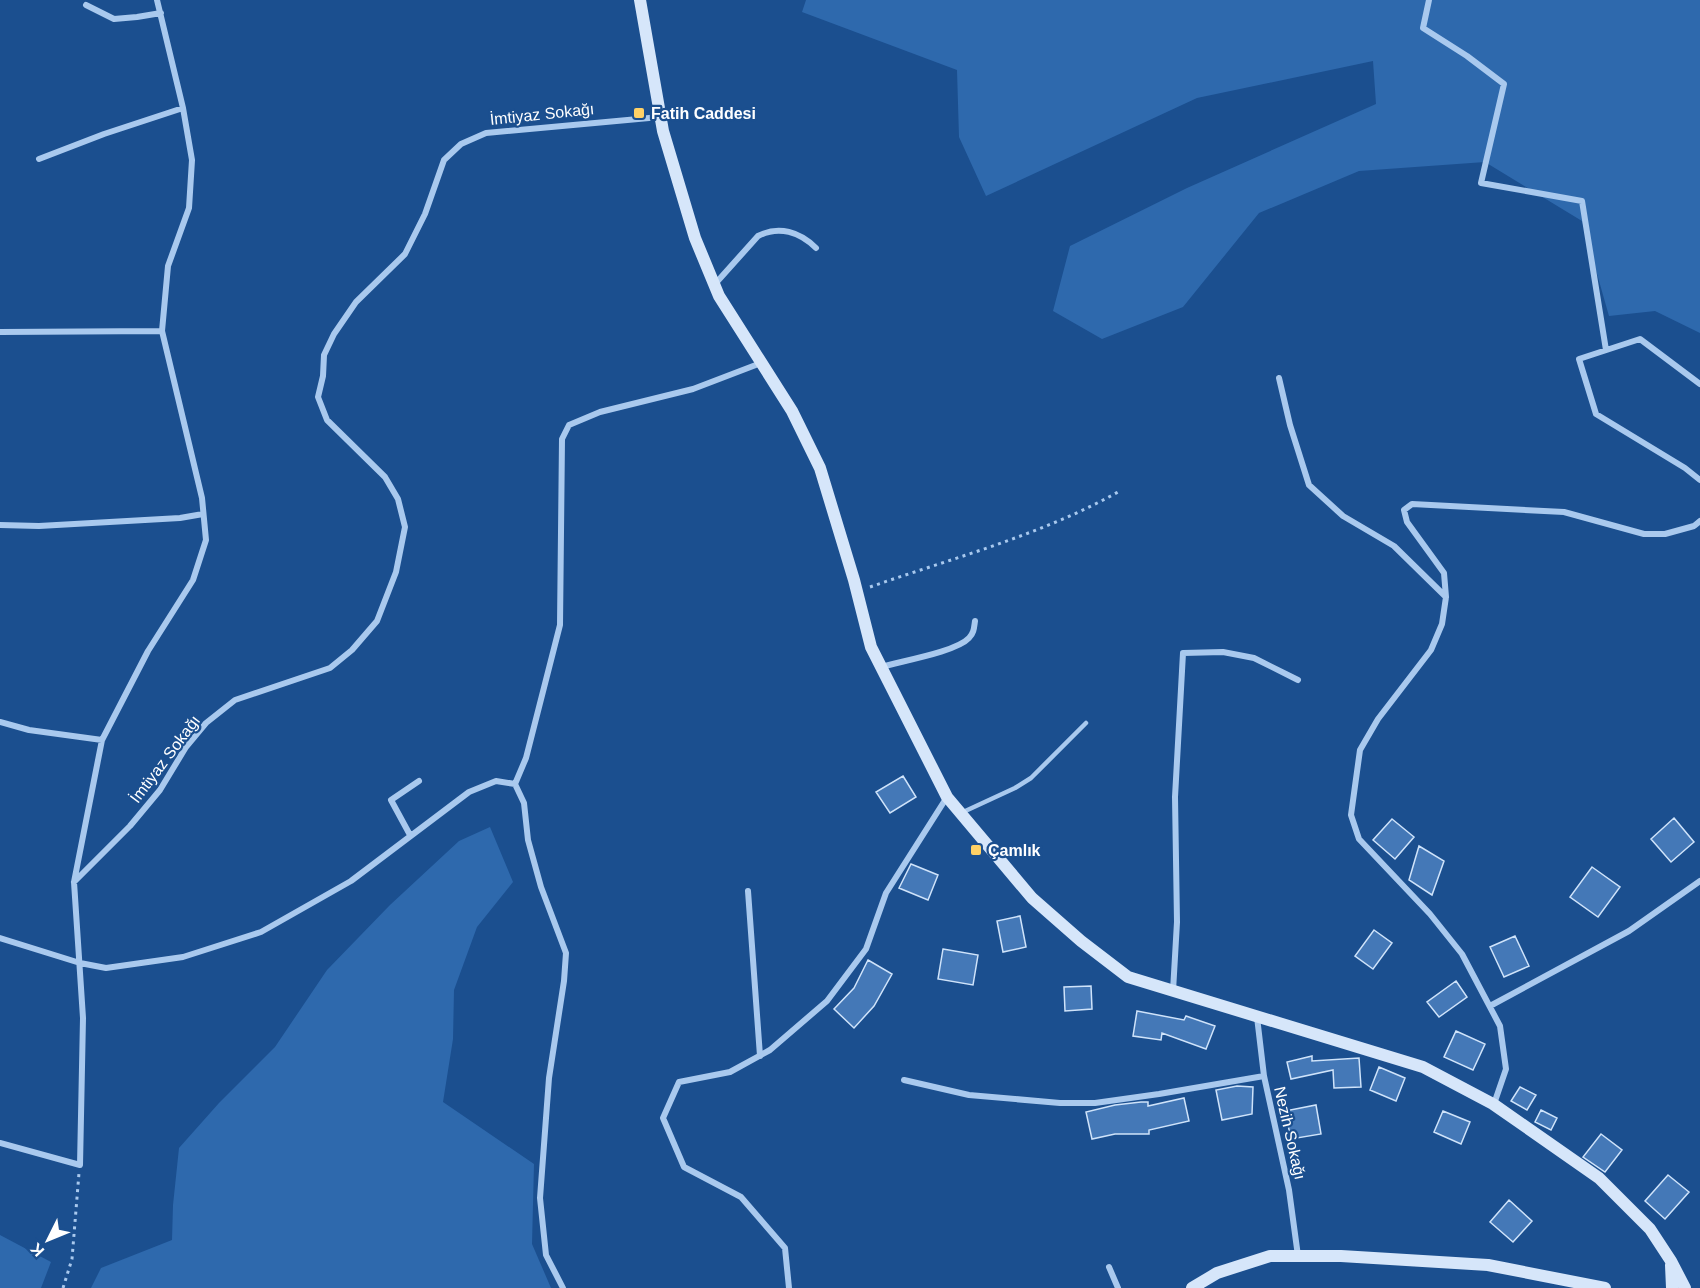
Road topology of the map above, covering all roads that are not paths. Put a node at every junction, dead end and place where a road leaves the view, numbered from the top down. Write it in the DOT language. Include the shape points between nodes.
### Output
graph roads {
  1 [pos="158,0"];
  2 [pos="640,0"];
  3 [pos="1429,0"];
  4 [pos="86,5"];
  5 [pos="160,13"];
  6 [pos="183,108"];
  7 [pos="661,117"];
  8 [pos="39,159"];
  9 [pos="816,248"];
  10 [pos="714,285"];
  11 [pos="162,331"];
  12 [pos="0,332"];
  13 [pos="1606,350"];
  14 [pos="762,363"];
  15 [pos="1279,378"];
  16 [pos="1700,384"];
  17 [pos="1700,480"];
  18 [pos="204,514"];
  19 [pos="1700,521"];
  20 [pos="0,525"];
  21 [pos="1446,597"];
  22 [pos="975,621"];
  23 [pos="881,667"];
  24 [pos="1298,680"];
  25 [pos="0,722"];
  26 [pos="1086,723"];
  27 [pos="102,740"];
  28 [pos="419,781"];
  29 [pos="515,784"];
  30 [pos="947,797"];
  31 [pos="961,813"];
  32 [pos="410,835"];
  33 [pos="1700,881"];
  34 [pos="74,882"];
  35 [pos="748,891"];
  36 [pos="0,938"];
  37 [pos="80,963"];
  38 [pos="1173,991"];
  39 [pos="1490,1006"];
  40 [pos="1257,1017"];
  41 [pos="760,1056"];
  42 [pos="1264,1076"];
  43 [pos="904,1080"];
  44 [pos="1493,1104"];
  45 [pos="0,1143"];
  46 [pos="1298,1256"];
  47 [pos="1671,1261"];
  48 [pos="1109,1267"];
  49 [pos="563,1288"];
  50 [pos="789,1288"];
  51 [pos="1118,1288"];
  52 [pos="1192,1288"];
  53 [pos="1605,1288"];
  54 [pos="1672,1288"];
  55 [pos="1685,1288"];
  1 -- 5 [label="street"];
  2 -- 7 [label="street"];
  3 -- 13 [label="street" via="1423,28 1504,84 1481,183 1582,201"];
  4 -- 5 [label="street" via="114,19"];
  5 -- 6 [label="street"];
  6 -- 8 [label="street"];
  6 -- 11 [label="street" via="192,160 189,208 168,266"];
  7 -- 10 [label="street" via="695,238"];
  7 -- 34 [label="street, İmtiyaz Sokağı" via="486,132 461,144 444,160 425,214 405,254 356,302 324,355 318,397 327,420 385,477 399,499 405,527 396,572 377,621 330,668 235,700 206,723 160,790"];
  9 -- 10 [label="street" via="783,229 766,232"];
  10 -- 14 [label="street"];
  11 -- 12 [label="street"];
  11 -- 18 [label="street"];
  13 -- 16 [label="street" via="1640,339"];
  13 -- 17 [label="street" via="1579,359 1596,414"];
  14 -- 23 [label="street" via="792,411 820,468 871,647"];
  14 -- 29 [label="street" via="693,389 600,412 568,425 562,439 560,625 526,758"];
  15 -- 21 [label="street" via="1309,485 1343,516 1394,546"];
  18 -- 20 [label="street" via="180,519"];
  18 -- 27 [label="street" via="206,540 193,580 148,651"];
  19 -- 21 [label="street" via="1665,534 1644,534 1564,512 1412,504 1404,510 1407,522 1444,573"];
  21 -- 39 [label="street" via="1442,624 1431,650 1378,719 1360,750 1351,815 1359,839 1462,954"];
  22 -- 23 [label="street" via="969,638 957,646"];
  23 -- 30 [label="street"];
  24 -- 38 [label="street" via="1254,658 1223,652 1183,652 1175,797 1177,922"];
  25 -- 27 [label="street" via="28,730"];
  26 -- 31 [label="lane" via="1031,778"];
  27 -- 34 [label="street"];
  28 -- 32 [label="street" via="391,800"];
  29 -- 32 [label="street" via="496,781 469,792"];
  29 -- 49 [label="street" via="525,803 528,840 566,953 549,1078 540,1198 546,1255"];
  30 -- 31 [label="street"];
  30 -- 41 [label="street" via="886,893 866,949 827,1001"];
  31 -- 38 [label="street" via="1032,898 1081,941 1128,977"];
  32 -- 37 [label="street" via="351,881 261,932 183,957 106,968"];
  33 -- 39 [label="street" via="1629,931"];
  34 -- 37 [label="street"];
  35 -- 41 [label="street"];
  36 -- 37 [label="street"];
  37 -- 45 [label="street" via="80,1165"];
  38 -- 40 [label="street"];
  39 -- 44 [label="street" via="1500,1026 1506,1068"];
  40 -- 42 [label="street, Nezih Sokağı"];
  40 -- 44 [label="street" via="1423,1067"];
  41 -- 50 [label="street" via="730,1072 679,1082 663,1118 684,1167 741,1197 784,1248"];
  42 -- 43 [label="street" via="1083,1103 969,1095"];
  42 -- 46 [label="street, Nezih Sokağı" via="1289,1190"];
  44 -- 47 [label="street" via="1599,1178 1650,1229"];
  46 -- 52 [label="street" via="1270,1256 1217,1273"];
  46 -- 53 [label="street" via="1488,1265"];
  47 -- 54 [label="street"];
  47 -- 55 [label="street"];
  48 -- 51 [label="street"];
}
